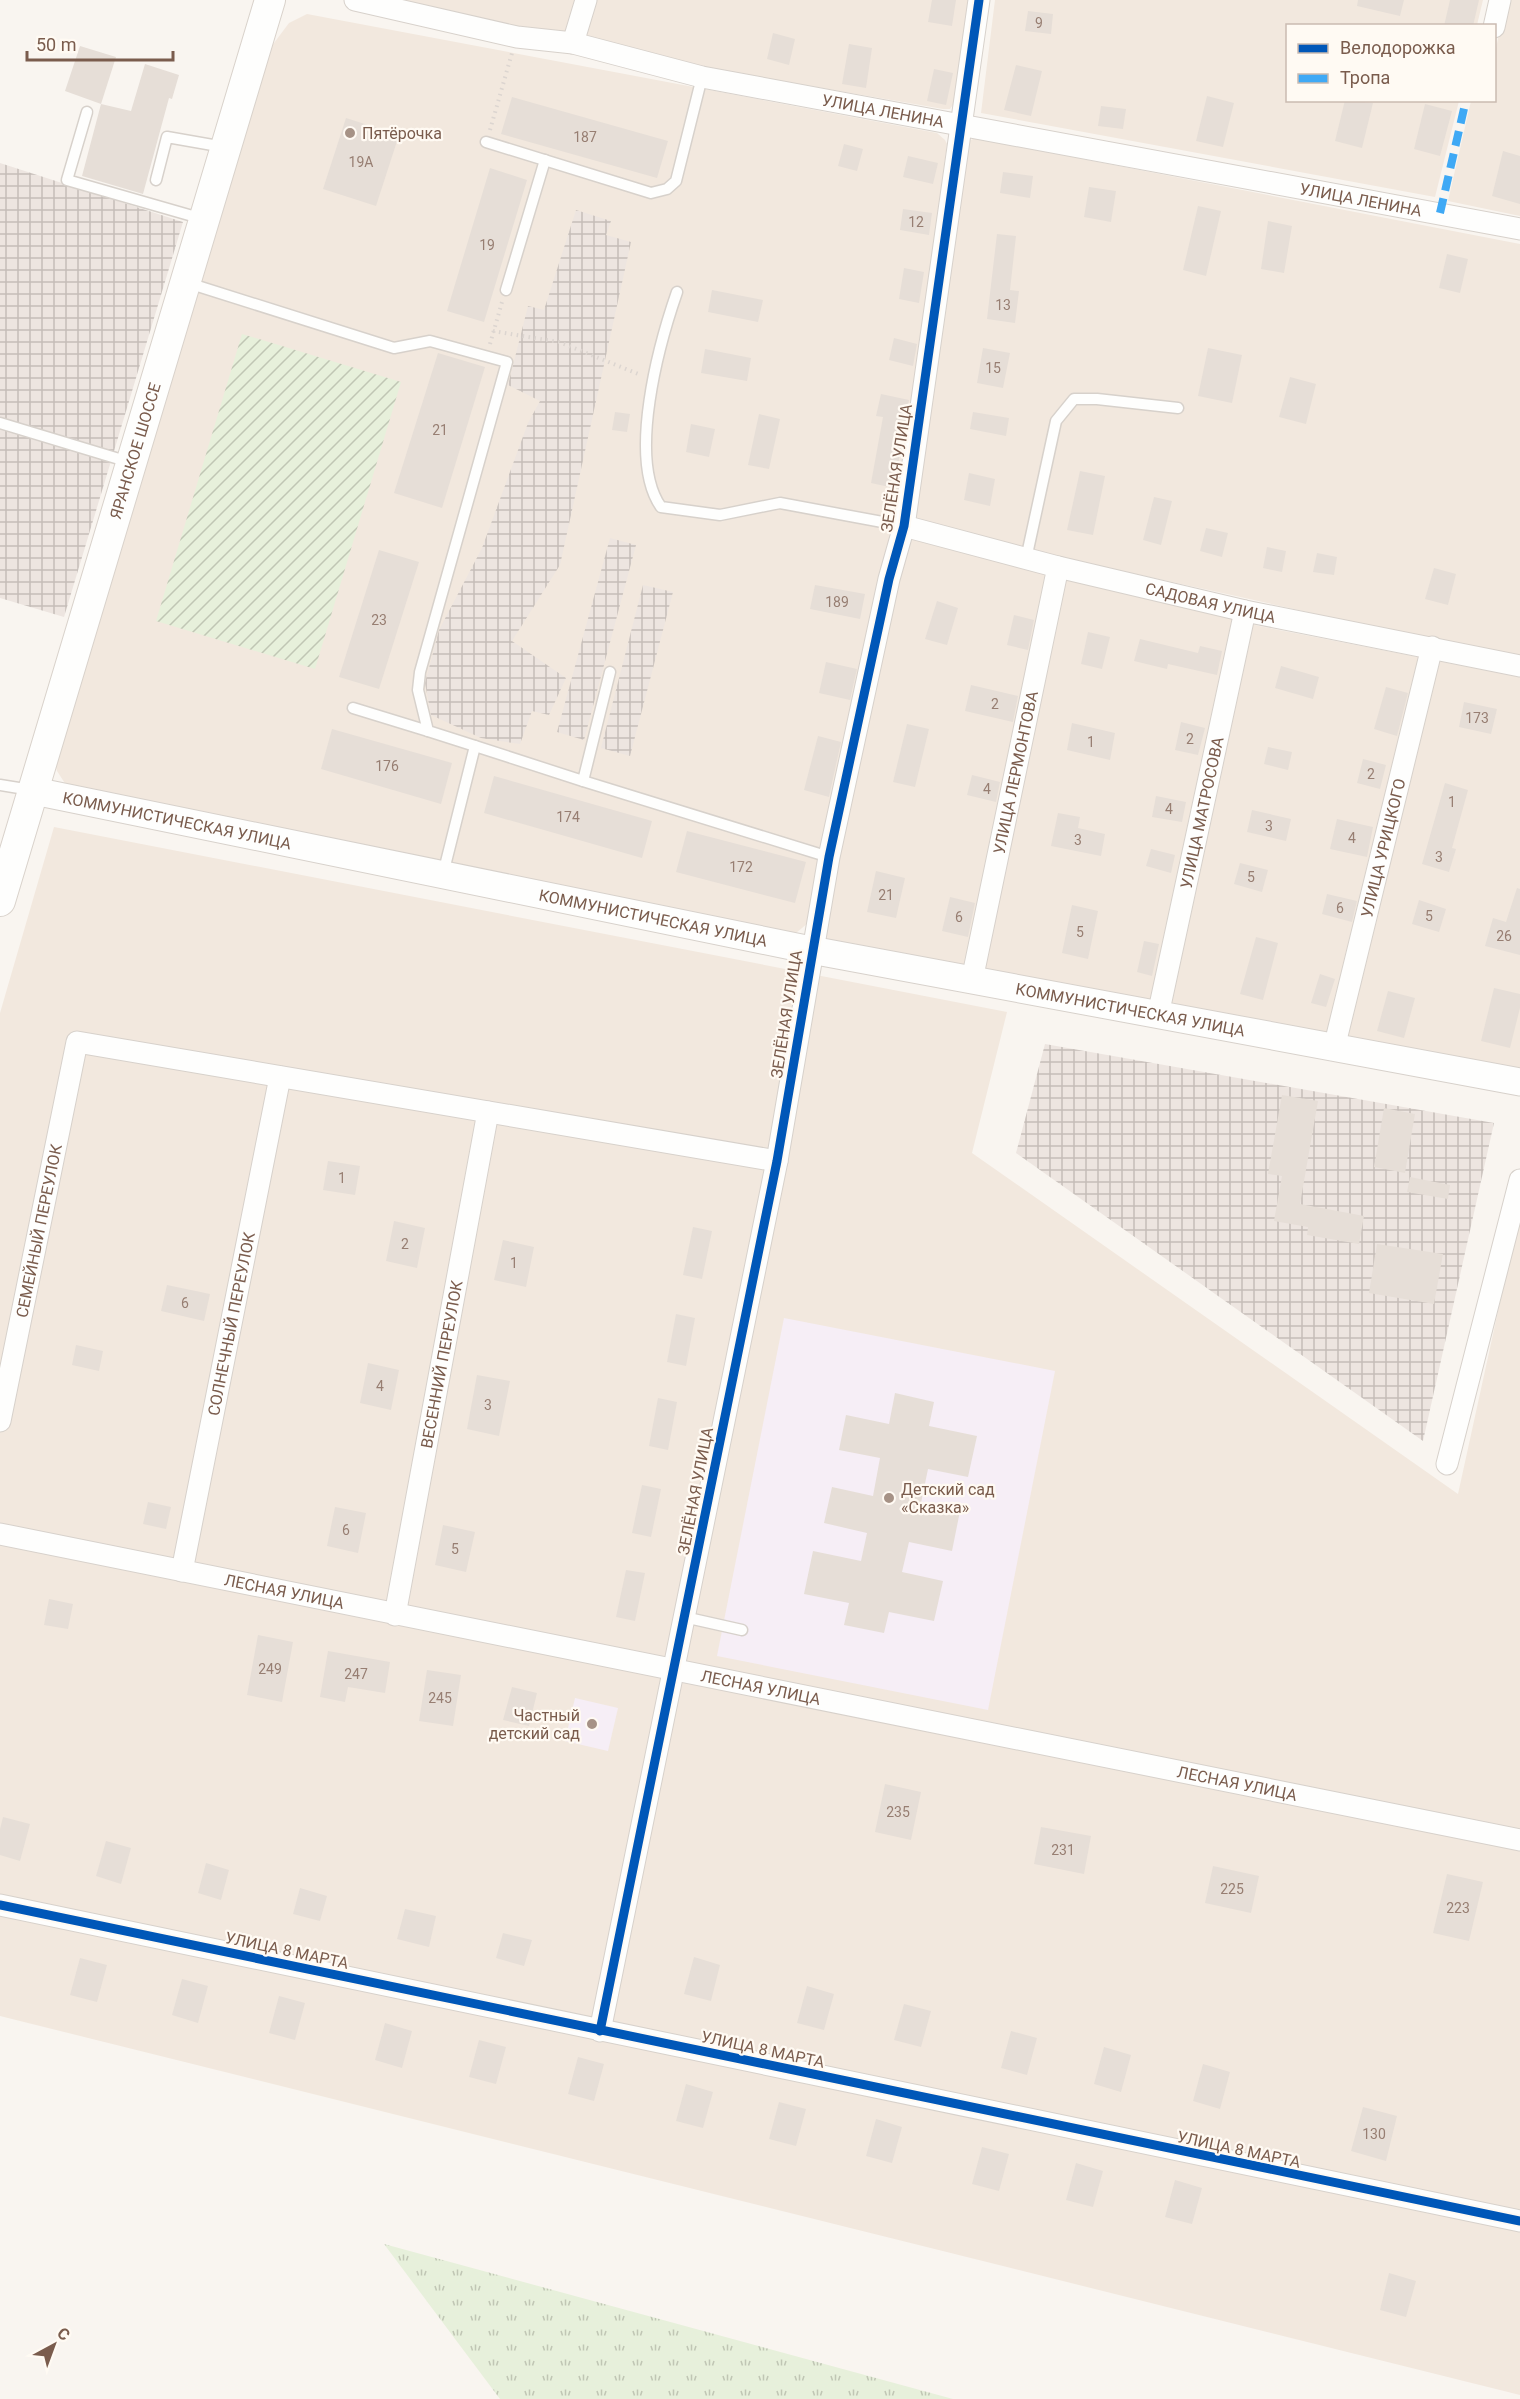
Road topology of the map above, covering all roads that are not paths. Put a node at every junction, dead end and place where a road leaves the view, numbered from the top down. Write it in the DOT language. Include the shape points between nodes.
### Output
graph roads {
  1 [pos="270,0"];
  2 [pos="355,0"];
  3 [pos="586,0"];
  4 [pos="979,0"];
  5 [pos="1500,0"];
  6 [pos="1495,24"];
  7 [pos="573,43"];
  8 [pos="702,77"];
  9 [pos="87,112"];
  10 [pos="960,125"];
  11 [pos="486,142"];
  12 [pos="225,147"];
  13 [pos="545,160"];
  14 [pos="156,180"];
  15 [pos="204,219"];
  16 [pos="1520,229"];
  17 [pos="184,282"];
  18 [pos="506,290"];
  19 [pos="676,292"];
  20 [pos="1178,408"];
  21 [pos="0,423"];
  22 [pos="131,462"];
  23 [pos="904,526"];
  24 [pos="1026,559"];
  25 [pos="1058,567"];
  26 [pos="1245,612"];
  27 [pos="1432,647"];
  28 [pos="1520,666"];
  29 [pos="610,672"];
  30 [pos="353,708"];
  31 [pos="428,731"];
  32 [pos="475,746"];
  33 [pos="583,781"];
  34 [pos="0,785"];
  35 [pos="34,791"];
  36 [pos="829,857"];
  37 [pos="443,874"];
  38 [pos="0,901"];
  39 [pos="811,950"];
  40 [pos="972,980"];
  41 [pos="1158,1015"];
  42 [pos="1334,1048"];
  43 [pos="280,1077"];
  44 [pos="1520,1082"];
  45 [pos="488,1112"];
  46 [pos="777,1161"];
  47 [pos="1520,1180"];
  48 [pos="0,1421"];
  49 [pos="1447,1464"];
  50 [pos="0,1534"];
  51 [pos="182,1571"];
  52 [pos="395,1615"];
  53 [pos="684,1617"];
  54 [pos="742,1630"];
  55 [pos="673,1671"];
  56 [pos="1520,1840"];
  57 [pos="0,1905"];
  58 [pos="600,2031"];
  59 [pos="1520,2221"];
  1 -- 12 [label="main road, ЯРАНСКОЕ ШОССЕ"];
  2 -- 7 [label="street, УЛИЦА ЛЕНИНА" via="517,37"];
  3 -- 7 [label="street"];
  4 -- 10 [label="street, ЗЕЛЁНАЯ УЛИЦА"];
  5 -- 6 [label="street"];
  7 -- 8 [label="street, УЛИЦА ЛЕНИНА"];
  8 -- 10 [label="street, УЛИЦА ЛЕНИНА"];
  8 -- 13 [label="lane" via="676,181 667,189 651,193"];
  9 -- 15 [label="lane" via="67,180"];
  10 -- 16 [label="street, УЛИЦА ЛЕНИНА"];
  10 -- 23 [label="street, ЗЕЛЁНАЯ УЛИЦА"];
  11 -- 13 [label="lane"];
  12 -- 14 [label="lane" via="167,137"];
  12 -- 15 [label="main road, ЯРАНСКОЕ ШОССЕ"];
  13 -- 18 [label="lane"];
  15 -- 17 [label="main road, ЯРАНСКОЕ ШОССЕ"];
  17 -- 22 [label="main road, ЯРАНСКОЕ ШОССЕ"];
  17 -- 31 [label="lane" via="394,348 430,341 507,362 420,672 418,690"];
  19 -- 23 [label="lane" via="663,333 648,414 647,470 651,493 661,507 720,515 780,503"];
  20 -- 24 [label="lane" via="1074,399 1056,421"];
  21 -- 22 [label="lane"];
  22 -- 35 [label="main road, ЯРАНСКОЕ ШОССЕ"];
  23 -- 24 [label="street, САДОВАЯ УЛИЦА"];
  23 -- 36 [label="street, ЗЕЛЁНАЯ УЛИЦА"];
  24 -- 25 [label="street, САДОВАЯ УЛИЦА"];
  25 -- 26 [label="street, САДОВАЯ УЛИЦА"];
  25 -- 40 [label="street, УЛИЦА ЛЕРМОНТОВА"];
  26 -- 27 [label="street, САДОВАЯ УЛИЦА"];
  26 -- 41 [label="street, УЛИЦА МАТРОСОВА"];
  27 -- 28 [label="street, САДОВАЯ УЛИЦА"];
  27 -- 42 [label="street, УЛИЦА УРИЦКОГО"];
  29 -- 33 [label="lane"];
  30 -- 31 [label="lane"];
  31 -- 32 [label="lane"];
  32 -- 33 [label="lane"];
  32 -- 37 [label="lane"];
  33 -- 36 [label="lane"];
  34 -- 35 [label="lane"];
  35 -- 37 [label="street, КОММУНИСТИЧЕСКАЯ УЛИЦА"];
  35 -- 38 [label="main road, ЯРАНСКОЕ ШОССЕ"];
  36 -- 39 [label="street, ЗЕЛЁНАЯ УЛИЦА"];
  37 -- 39 [label="street, КОММУНИСТИЧЕСКАЯ УЛИЦА"];
  39 -- 40 [label="street, КОММУНИСТИЧЕСКАЯ УЛИЦА"];
  39 -- 46 [label="street, ЗЕЛЁНАЯ УЛИЦА"];
  40 -- 41 [label="street, КОММУНИСТИЧЕСКАЯ УЛИЦА"];
  41 -- 42 [label="street, КОММУНИСТИЧЕСКАЯ УЛИЦА"];
  42 -- 44 [label="street, КОММУНИСТИЧЕСКАЯ УЛИЦА"];
  43 -- 45 [label="street"];
  43 -- 48 [label="street, СЕМЕЙНЫЙ ПЕРЕУЛОК" via="77,1042"];
  43 -- 51 [label="street, СОЛНЕЧНЫЙ ПЕРЕУЛОК"];
  45 -- 46 [label="street"];
  45 -- 52 [label="street, ВЕСЕННИЙ ПЕРЕУЛОК"];
  46 -- 53 [label="street, ЗЕЛЁНАЯ УЛИЦА"];
  47 -- 49 [label="street"];
  50 -- 51 [label="street, ЛЕСНАЯ УЛИЦА"];
  51 -- 52 [label="street, ЛЕСНАЯ УЛИЦА"];
  52 -- 55 [label="street, ЛЕСНАЯ УЛИЦА"];
  53 -- 54 [label="lane"];
  53 -- 55 [label="street, ЗЕЛЁНАЯ УЛИЦА"];
  55 -- 56 [label="street, ЛЕСНАЯ УЛИЦА"];
  55 -- 58 [label="street, ЗЕЛЁНАЯ УЛИЦА"];
  57 -- 58 [label="street, УЛИЦА 8 МАРТА"];
  58 -- 59 [label="street, УЛИЦА 8 МАРТА"];
}
